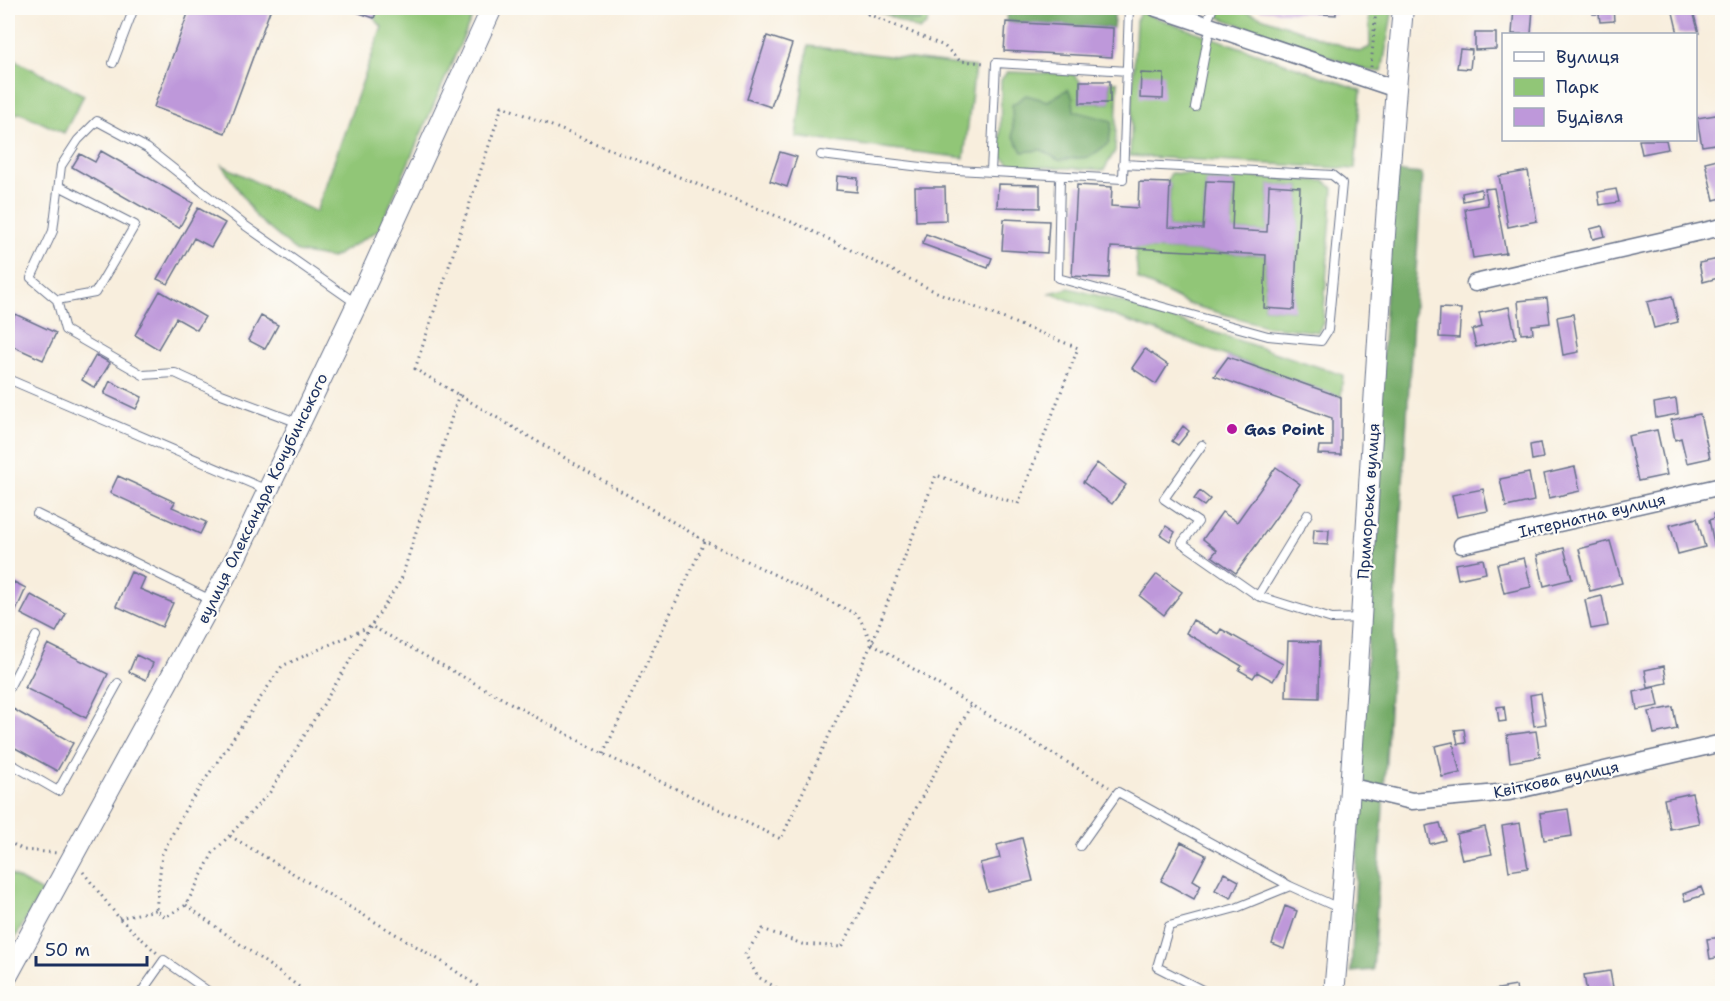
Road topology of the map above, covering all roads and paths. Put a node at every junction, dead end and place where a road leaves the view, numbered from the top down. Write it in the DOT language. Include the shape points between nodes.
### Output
graph roads {
  1 [pos="134,8"];
  2 [pos="492,8"];
  3 [pos="870,8"];
  4 [pos="1129,8"];
  5 [pos="1156,8"];
  6 [pos="1213,8"];
  7 [pos="1376,8"];
  8 [pos="1403,8"];
  9 [pos="1209,27"];
  10 [pos="113,63"];
  11 [pos="996,63"];
  12 [pos="1128,71"];
  13 [pos="1369,80"];
  14 [pos="1396,89"];
  15 [pos="1195,107"];
  16 [pos="820,155"];
  17 [pos="1123,164"];
  18 [pos="991,172"];
  19 [pos="1060,177"];
  20 [pos="58,186"];
  21 [pos="1722,228"];
  22 [pos="1474,283"];
  23 [pos="57,300"];
  24 [pos="357,304"];
  25 [pos="8,380"];
  26 [pos="459,394"];
  27 [pos="299,423"];
  28 [pos="1202,445"];
  29 [pos="1722,486"];
  30 [pos="267,490"];
  31 [pos="37,514"];
  32 [pos="1308,514"];
  33 [pos="705,541"];
  34 [pos="1462,545"];
  35 [pos="1258,596"];
  36 [pos="213,601"];
  37 [pos="1361,618"];
  38 [pos="372,626"];
  39 [pos="36,636"];
  40 [pos="872,643"];
  41 [pos="118,683"];
  42 [pos="8,690"];
  43 [pos="971,705"];
  44 [pos="1722,743"];
  45 [pos="603,754"];
  46 [pos="8,762"];
  47 [pos="1352,788"];
  48 [pos="1118,792"];
  49 [pos="230,836"];
  50 [pos="8,842"];
  51 [pos="1080,846"];
  52 [pos="73,858"];
  53 [pos="1290,886"];
  54 [pos="186,905"];
  55 [pos="156,910"];
  56 [pos="1342,910"];
  57 [pos="119,918"];
  58 [pos="164,960"];
  59 [pos="8,975"];
  60 [pos="140,993"];
  61 [pos="212,993"];
  62 [pos="309,993"];
  63 [pos="489,993"];
  64 [pos="787,993"];
  65 [pos="1210,993"];
  66 [pos="1334,993"];
  1 -- 10 [label="lane"];
  2 -- 24 [label="street, вулиця Олександра Кочубинського"];
  3 -- 11 [label="path" via="868,14 944,46 960,62"];
  4 -- 12 [label="lane"];
  5 -- 9 [label="street"];
  6 -- 9 [label="lane"];
  7 -- 13 [label="path"];
  8 -- 14 [label="street, Приморська вулиця"];
  9 -- 13 [label="street"];
  9 -- 15 [label="lane"];
  11 -- 12 [label="lane"];
  11 -- 18 [label="lane"];
  12 -- 17 [label="lane"];
  13 -- 14 [label="street"];
  14 -- 37 [label="street, Приморська вулиця"];
  16 -- 18 [label="lane"];
  17 -- 19 [label="lane" via="1123,179"];
  17 -- 19 [label="lane" via="1332,176 1342,183 1328,330 1321,341 1268,336 1058,278"];
  18 -- 19 [label="lane"];
  20 -- 23 [label="lane" via="53,231 31,278"];
  20 -- 23 [label="lane" via="135,225 95,293"];
  20 -- 24 [label="lane" via="61,166 78,140 97,122 147,148 243,224"];
  21 -- 22 [label="street"];
  23 -- 27 [label="lane" via="65,330 143,375 175,373"];
  24 -- 27 [label="street, вулиця Олександра Кочубинського"];
  25 -- 30 [label="lane"];
  26 -- 33 [label="path"];
  26 -- 38 [label="path" via="401,580"];
  26 -- 40 [label="path" via="415,369 502,106 804,228 934,291 1078,348 1018,504 936,475"];
  27 -- 30 [label="street, вулиця Олександра Кочубинського"];
  28 -- 35 [label="lane" via="1164,499 1198,522 1182,543"];
  29 -- 34 [label="street, Інтернатна вулиця"];
  30 -- 36 [label="street, вулиця Олександра Кочубинського"];
  31 -- 36 [label="lane"];
  32 -- 35 [label="lane"];
  33 -- 40 [label="path" via="858,615"];
  33 -- 45 [label="path"];
  35 -- 37 [label="lane" via="1332,619"];
  36 -- 52 [label="street, вулиця Олександра Кочубинського"];
  37 -- 47 [label="street, Приморська вулиця"];
  38 -- 45 [label="path"];
  38 -- 49 [label="path" via="270,792"];
  38 -- 55 [label="path" via="282,666 186,808 162,854"];
  39 -- 42 [label="lane"];
  40 -- 43 [label="path"];
  40 -- 45 [label="path" via="781,840"];
  41 -- 46 [label="lane" via="58,791"];
  43 -- 48 [label="path"];
  43 -- 64 [label="path" via="842,946 802,944 763,929 745,954 758,977"];
  44 -- 47 [label="street, Квіткова вулиця" via="1509,792 1412,801"];
  47 -- 56 [label="street, Приморська вулиця"];
  48 -- 51 [label="lane"];
  48 -- 53 [label="lane"];
  49 -- 54 [label="path" via="213,853"];
  49 -- 63 [label="path"];
  50 -- 52 [label="path" via="24,850 52,851"];
  52 -- 57 [label="path"];
  52 -- 59 [label="street, вулиця Олександра Кочубинського"];
  53 -- 56 [label="lane"];
  53 -- 65 [label="lane" via="1236,908 1169,926 1157,967"];
  54 -- 55 [label="path" via="165,917"];
  54 -- 62 [label="path"];
  55 -- 57 [label="path"];
  56 -- 66 [label="street, Приморська вулиця"];
  57 -- 58 [label="path"];
  58 -- 60 [label="lane"];
  58 -- 61 [label="lane"];
}
